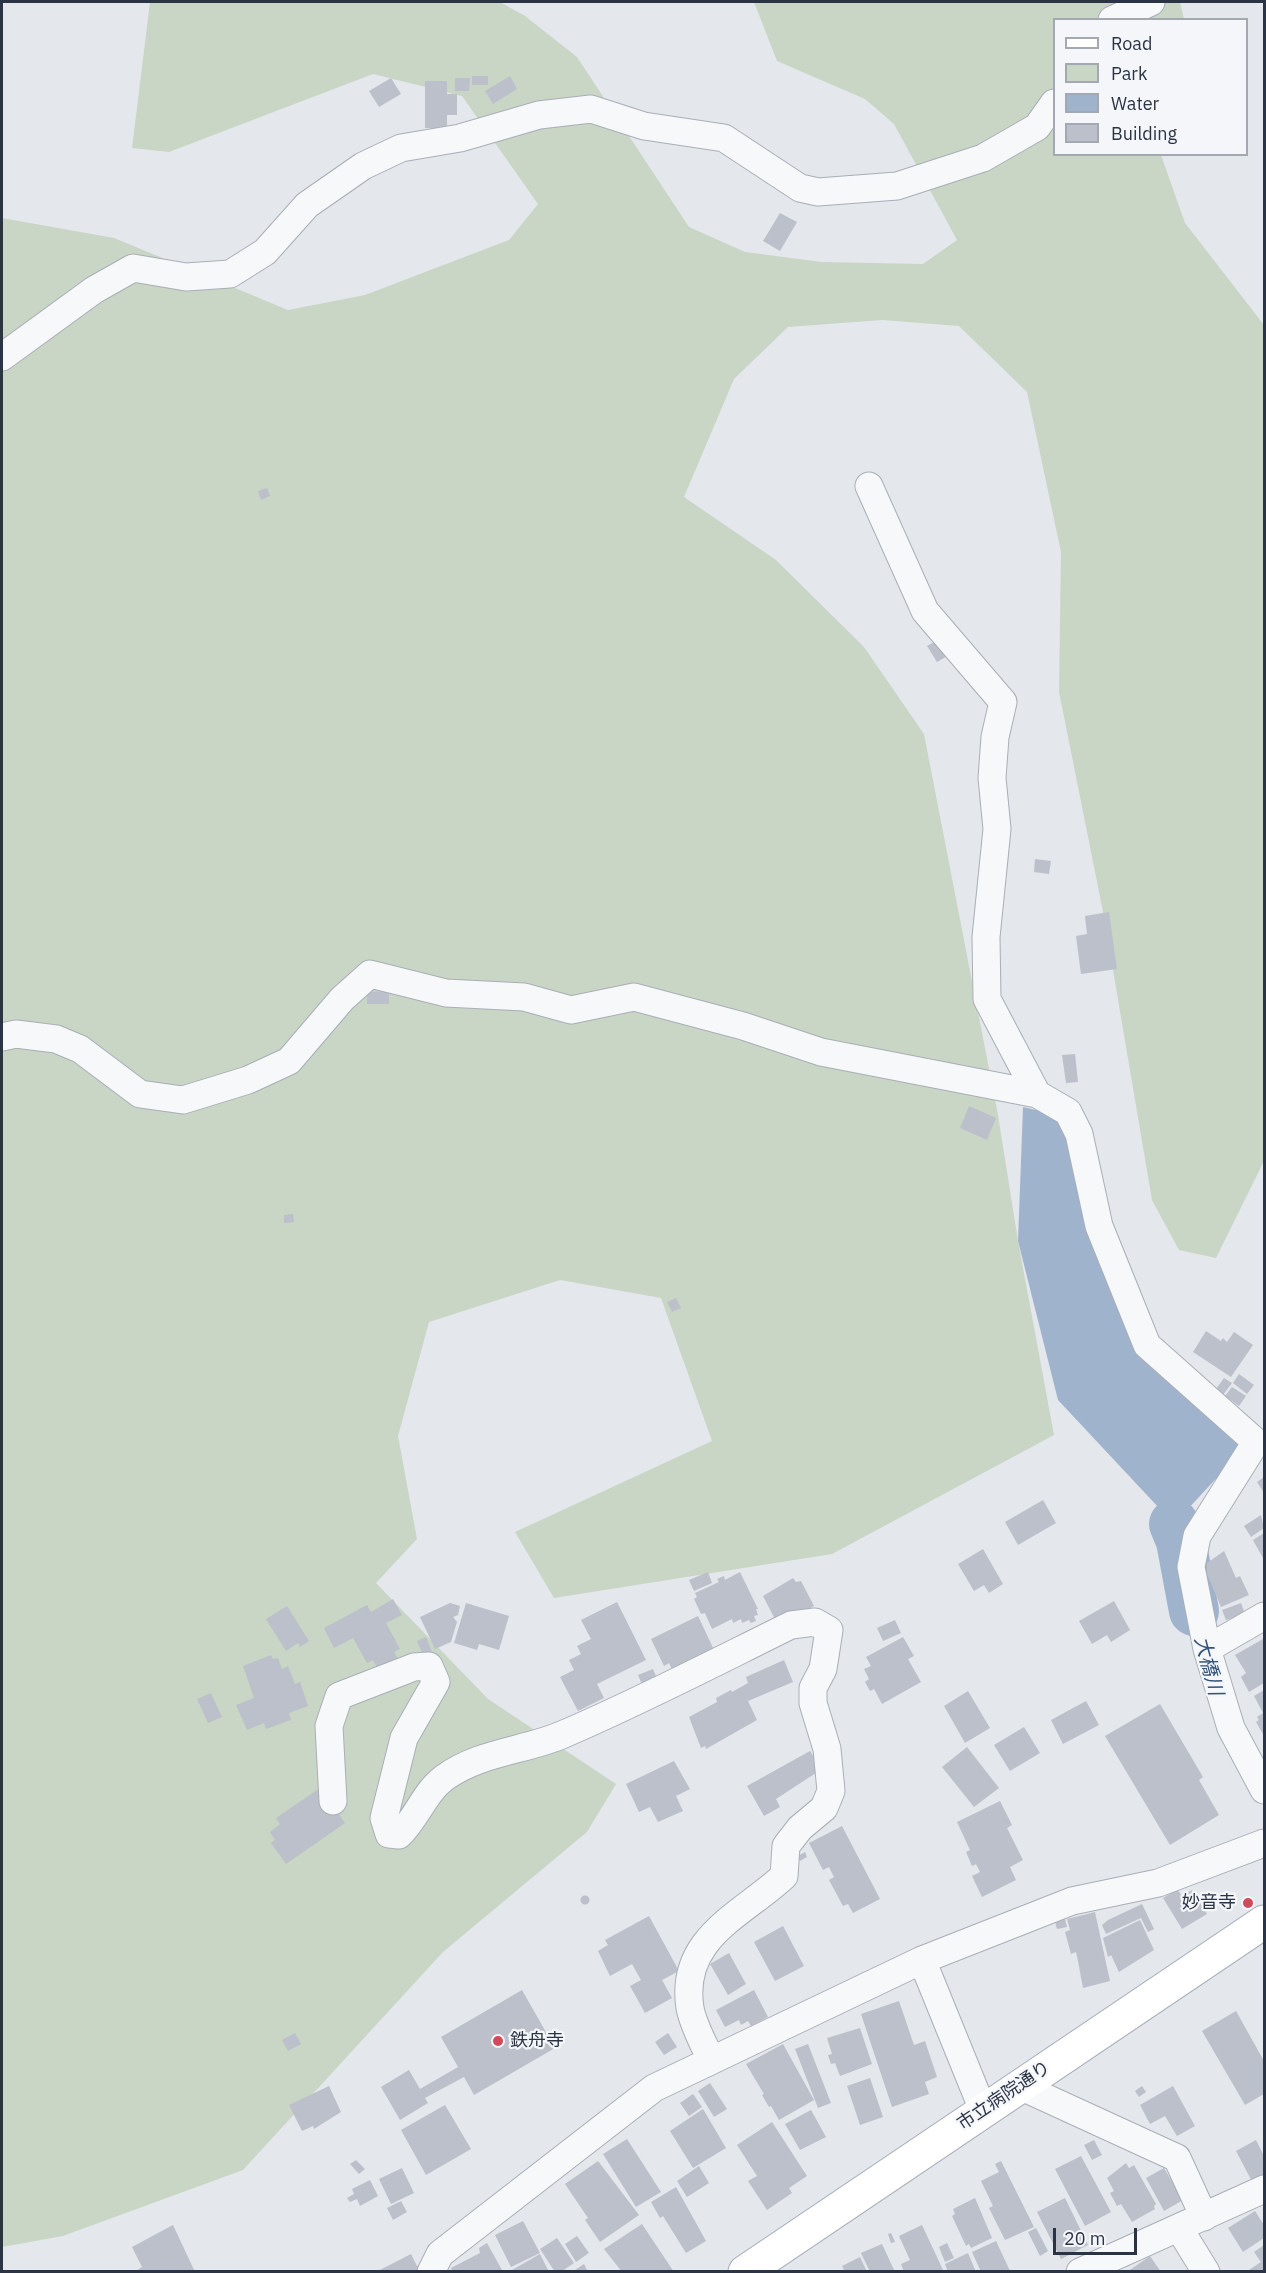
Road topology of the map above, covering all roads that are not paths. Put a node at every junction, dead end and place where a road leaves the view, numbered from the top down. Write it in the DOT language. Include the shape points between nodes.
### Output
graph roads {
  1 [pos="1150,2"];
  2 [pos="1116,18"];
  3 [pos="1053,104"];
  4 [pos="2,357"];
  5 [pos="869,486"];
  6 [pos="2,1037"];
  7 [pos="1037,1094"];
  8 [pos="1264,1616"];
  9 [pos="1207,1649"];
  10 [pos="1264,1790"];
  11 [pos="333,1801"];
  12 [pos="1264,1843"];
  13 [pos="1264,1922"];
  14 [pos="922,1960"];
  15 [pos="711,2060"];
  16 [pos="1020,2086"];
  17 [pos="982,2110"];
  18 [pos="1264,2188"];
  19 [pos="1204,2217"];
  20 [pos="1179,2228"];
  21 [pos="431,2271"];
  22 [pos="745,2271"];
  23 [pos="1080,2271"];
  24 [pos="1206,2271"];
  1 -- 2 [label="street"];
  3 -- 4 [label="street" via="1037,127 983,158 897,186 818,192 800,188 724,138 644,126 591,109 539,115 460,138 401,148 363,166 307,205 265,252 230,274 186,277 133,268 94,290"];
  5 -- 7 [label="street" via="925,611 1003,702 992,778 998,829 986,937 987,999"];
  6 -- 7 [label="street" via="16,1034 56,1039 80,1049 140,1094 183,1100 248,1080 289,1061 342,999 370,974 446,993 525,997 571,1010 634,997 821,1052"];
  7 -- 9 [label="street" via="1068,1112 1079,1134 1099,1226 1147,1345 1256,1442 1197,1536 1191,1567"];
  8 -- 9 [label="street"];
  9 -- 10 [label="street" via="1231,1728"];
  11 -- 15 [label="street" via="329,1726 339,1696 414,1666 429,1666 436,1682 404,1738 384,1818 389,1834 399,1835 443,1779 475,1761 562,1735 791,1625 815,1622 829,1630 823,1669 813,1688 813,1703 827,1749 831,1791 824,1808 786,1846 784,1876 722,1923 702,1946 690,1982 690,2009"];
  12 -- 14 [label="street" via="1158,1883 1072,1900"];
  13 -- 16 [label="main road, 市立病院通り"];
  14 -- 15 [label="street"];
  14 -- 17 [label="street"];
  15 -- 21 [label="street" via="654,2088 441,2254"];
  16 -- 17 [label="main road, 市立病院通り"];
  16 -- 19 [label="street" via="1177,2158"];
  17 -- 22 [label="main road, 市立病院通り"];
  18 -- 19 [label="street"];
  19 -- 20 [label="street"];
  20 -- 23 [label="street"];
  20 -- 24 [label="street"];
}
